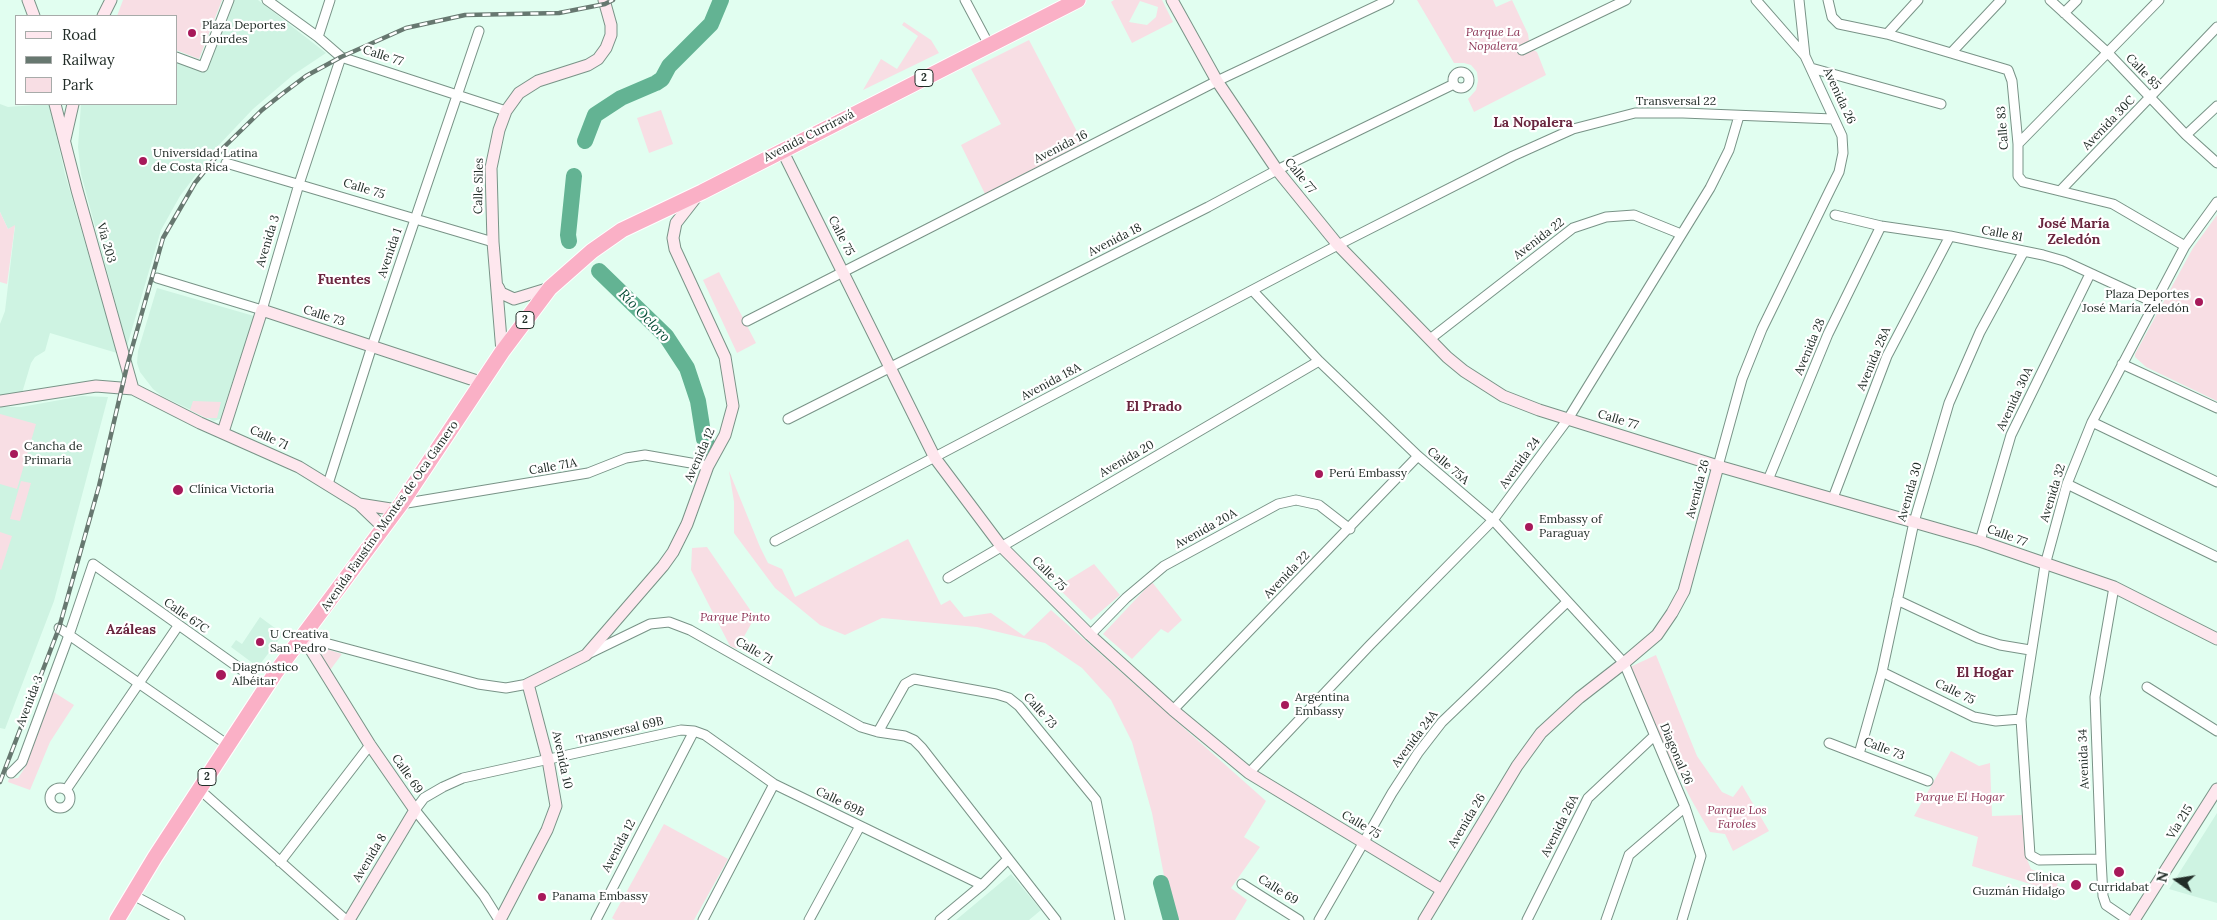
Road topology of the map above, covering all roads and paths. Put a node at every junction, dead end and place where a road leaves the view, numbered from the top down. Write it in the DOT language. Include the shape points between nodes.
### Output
graph roads {
  1 [pos="28,0"];
  2 [pos="111,0"];
  3 [pos="229,0"];
  4 [pos="267,0"];
  5 [pos="330,0"];
  6 [pos="604,0"];
  7 [pos="965,0"];
  8 [pos="1078,0"];
  9 [pos="1172,0"];
  10 [pos="1389,0"];
  11 [pos="1626,0"];
  12 [pos="1756,0"];
  13 [pos="1799,0"];
  14 [pos="1918,0"];
  15 [pos="2001,0"];
  16 [pos="2050,0"];
  17 [pos="2077,0"];
  18 [pos="2159,0"];
  19 [pos="1830,2"];
  20 [pos="2064,13"];
  21 [pos="34,15"];
  22 [pos="104,15"];
  23 [pos="2217,28"];
  24 [pos="479,31"];
  25 [pos="1887,34"];
  26 [pos="318,37"];
  27 [pos="989,44"];
  28 [pos="1522,50"];
  29 [pos="1951,53"];
  30 [pos="2108,53"];
  31 [pos="1805,56"];
  32 [pos="341,57"];
  33 [pos="178,58"];
  34 [pos="1811,68"];
  35 [pos="1217,81"];
  36 [pos="1454,84"];
  37 [pos="457,95"];
  38 [pos="2151,98"];
  39 [pos="1941,104"];
  40 [pos="55,105"];
  41 [pos="73,105"];
  42 [pos="2217,106"];
  43 [pos="506,111"];
  44 [pos="1739,116"];
  45 [pos="1833,119"];
  46 [pos="2186,135"];
  47 [pos="64,141"];
  48 [pos="2018,144"];
  49 [pos="782,150"];
  50 [pos="226,163"];
  51 [pos="2217,163"];
  52 [pos="1277,170"];
  53 [pos="299,184"];
  54 [pos="2060,191"];
  55 [pos="702,192"];
  56 [pos="2217,202"];
  57 [pos="1835,215"];
  58 [pos="415,220"];
  59 [pos="1881,226"];
  60 [pos="1681,234"];
  61 [pos="1950,236"];
  62 [pos="494,242"];
  63 [pos="1338,245"];
  64 [pos="2185,246"];
  65 [pos="2024,251"];
  66 [pos="844,272"];
  67 [pos="2090,274"];
  68 [pos="157,278"];
  69 [pos="498,285"];
  70 [pos="550,288"];
  71 [pos="1253,290"];
  72 [pos="2155,304"];
  73 [pos="262,310"];
  74 [pos="747,321"];
  75 [pos="1430,339"];
  76 [pos="372,346"];
  77 [pos="502,352"];
  78 [pos="1319,362"];
  79 [pos="2122,364"];
  80 [pos="889,367"];
  81 [pos="482,383"];
  82 [pos="133,389"];
  83 [pos="0,401"];
  84 [pos="2217,408"];
  85 [pos="788,419"];
  86 [pos="1568,419"];
  87 [pos="2092,422"];
  88 [pos="223,432"];
  89 [pos="1418,456"];
  90 [pos="935,458"];
  91 [pos="708,466"];
  92 [pos="1718,466"];
  93 [pos="1768,480"];
  94 [pos="2217,482"];
  95 [pos="328,484"];
  96 [pos="2067,484"];
  97 [pos="1833,498"];
  98 [pos="359,504"];
  99 [pos="399,507"];
  100 [pos="1493,520"];
  101 [pos="1914,522"];
  102 [pos="384,528"];
  103 [pos="1350,529"];
  104 [pos="774,541"];
  105 [pos="1980,541"];
  106 [pos="1001,546"];
  107 [pos="2217,557"];
  108 [pos="93,564"];
  109 [pos="2045,565"];
  110 [pos="948,578"];
  111 [pos="2114,587"];
  112 [pos="1897,600"];
  113 [pos="1567,602"];
  114 [pos="178,626"];
  115 [pos="59,628"];
  116 [pos="69,635"];
  117 [pos="1090,635"];
  118 [pos="303,637"];
  119 [pos="2217,638"];
  120 [pos="2030,650"];
  121 [pos="586,655"];
  122 [pos="1624,663"];
  123 [pos="1882,672"];
  124 [pos="140,684"];
  125 [pos="528,684"];
  126 [pos="266,687"];
  127 [pos="2147,687"];
  128 [pos="1173,710"];
  129 [pos="2021,719"];
  130 [pos="694,731"];
  131 [pos="2217,731"];
  132 [pos="878,732"];
  133 [pos="1654,736"];
  134 [pos="1829,743"];
  135 [pos="370,745"];
  136 [pos="228,746"];
  137 [pos="1859,754"];
  138 [pos="548,760"];
  139 [pos="11,773"];
  140 [pos="1249,773"];
  141 [pos="1928,781"];
  142 [pos="774,784"];
  143 [pos="199,789"];
  144 [pos="2217,789"];
  145 [pos="66,790"];
  146 [pos="1685,808"];
  147 [pos="415,810"];
  148 [pos="860,826"];
  149 [pos="1363,842"];
  150 [pos="1008,859"];
  151 [pos="2101,859"];
  152 [pos="280,862"];
  153 [pos="1242,884"];
  154 [pos="982,885"];
  155 [pos="1442,890"];
  156 [pos="131,894"];
  157 [pos="117,920"];
  158 [pos="180,920"];
  159 [pos="348,920"];
  160 [pos="499,920"];
  161 [pos="596,920"];
  162 [pos="702,920"];
  163 [pos="809,920"];
  164 [pos="940,920"];
  165 [pos="1056,920"];
  166 [pos="1120,920"];
  167 [pos="1299,920"];
  168 [pos="1320,920"];
  169 [pos="1424,920"];
  170 [pos="1526,920"];
  171 [pos="1606,920"];
  172 [pos="1682,920"];
  173 [pos="2128,920"];
  174 [pos="2134,920"];
  1 -- 21 [label="street"];
  2 -- 22 [label="street"];
  3 -- 33 [label="street" via="204,67"];
  4 -- 26 [label="street, Calle 77"];
  5 -- 26 [label="street"];
  6 -- 43 [label="street, Calle Siles" via="611,35 598,59 538,81 519,93"];
  7 -- 27 [label="street"];
  8 -- 27 [label="highway, Avenida Curriravá / 2"];
  9 -- 35 [label="street, Calle 77"];
  10 -- 35 [label="street, Avenida 16"];
  11 -- 28 [label="street"];
  12 -- 31 [label="street"];
  13 -- 31 [label="street, Avenida 26"];
  14 -- 25 [label="street"];
  15 -- 29 [label="street"];
  16 -- 20 [label="street, Calle 85"];
  17 -- 20 [label="street"];
  18 -- 30 [label="street"];
  19 -- 25 [label="street, Calle 83" via="1832,17 1839,24"];
  20 -- 30 [label="street, Calle 85"];
  23 -- 38 [label="street, Avenida 30C"];
  24 -- 37 [label="street, Avenida 1"];
  25 -- 29 [label="street, Calle 83"];
  26 -- 32 [label="street, Calle 77"];
  27 -- 49 [label="highway, Avenida Curriravá / 2"];
  29 -- 48 [label="street, Calle 83" via="2008,70"];
  30 -- 38 [label="street, Calle 85"];
  30 -- 48 [label="street"];
  31 -- 34 [label="street, Avenida 26"];
  32 -- 37 [label="street, Calle 77"];
  32 -- 53 [label="street, Avenida 3"];
  34 -- 39 [label="street"];
  34 -- 45 [label="street, Avenida 26"];
  35 -- 52 [label="street, Calle 77"];
  35 -- 66 [label="street, Avenida 16"];
  36 -- 52 [label="street, Avenida 18"];
  37 -- 43 [label="street, Calle 77"];
  37 -- 58 [label="street, Avenida 1"];
  38 -- 46 [label="street, Calle 85"];
  38 -- 54 [label="street, Avenida 30C"];
  40 -- 47 [label="street"];
  41 -- 47 [label="street, Vía 203"];
  42 -- 46 [label="street"];
  43 -- 62 [label="street, Calle Siles" via="495,142 491,168"];
  44 -- 45 [label="street, Transversal 22"];
  44 -- 60 [label="street, Avenida 24" via="1729,150"];
  44 -- 63 [label="street, Transversal 22" via="1635,113 1573,129"];
  45 -- 92 [label="street, Avenida 26" via="1842,136 1839,172 1762,329 1742,379"];
  46 -- 51 [label="street, Calle 85"];
  47 -- 82 [label="street, Vía 203"];
  48 -- 54 [label="street, Calle 83" via="2018,176 2023,182"];
  49 -- 55 [label="highway, Avenida Curriravá / 2"];
  49 -- 66 [label="street, Calle 75"];
  50 -- 53 [label="street, Calle 75"];
  52 -- 63 [label="street, Calle 77"];
  52 -- 80 [label="street, Avenida 18"];
  53 -- 58 [label="street, Calle 75"];
  53 -- 73 [label="street, Avenida 3"];
  54 -- 64 [label="street, Calle 83" via="2113,204"];
  55 -- 70 [label="highway, Avenida Curriravá / 2" via="622,230"];
  55 -- 91 [label="street, Avenida 12" via="684,210 676,223 673,238 675,249 725,357 730,378 733,406 725,435"];
  56 -- 64 [label="street, Avenida 32"];
  57 -- 59 [label="street, Calle 81"];
  58 -- 62 [label="street, Calle 75"];
  58 -- 76 [label="street, Avenida 1"];
  59 -- 61 [label="street, Calle 81"];
  59 -- 93 [label="street, Avenida 28" via="1828,334"];
  60 -- 75 [label="street, Avenida 22" via="1634,215 1606,217 1573,228"];
  60 -- 86 [label="street, Avenida 24"];
  61 -- 65 [label="street, Calle 81"];
  61 -- 97 [label="street, Avenida 28A" via="1887,356"];
  62 -- 69 [label="street, Calle Siles"];
  63 -- 71 [label="street, Avenida 18A"];
  63 -- 75 [label="street, Calle 77"];
  64 -- 72 [label="street, Avenida 32"];
  65 -- 67 [label="street, Calle 81" via="2064,261"];
  65 -- 101 [label="street, Avenida 30" via="1980,332 1949,403"];
  66 -- 74 [label="street, Avenida 16"];
  66 -- 80 [label="street, Calle 75"];
  67 -- 72 [label="street, Calle 81"];
  67 -- 105 [label="street, Avenida 30A" via="2011,435"];
  68 -- 73 [label="street, Calle 73"];
  69 -- 70 [label="street" via="501,293 514,299"];
  69 -- 77 [label="street, Calle Siles"];
  70 -- 77 [label="highway, Avenida Faustino Montes de Oca Gamero / 2"];
  71 -- 78 [label="street, Calle 75A"];
  71 -- 90 [label="street, Avenida 18A"];
  72 -- 79 [label="street, Avenida 32"];
  73 -- 76 [label="street, Calle 73"];
  73 -- 88 [label="street, Avenida 3"];
  75 -- 86 [label="street, Calle 77" via="1464,371 1502,396"];
  76 -- 81 [label="street, Calle 73"];
  76 -- 95 [label="street, Avenida 1"];
  77 -- 81 [label="highway, Avenida Faustino Montes de Oca Gamero / 2"];
  78 -- 89 [label="street, Calle 75A"];
  78 -- 106 [label="street, Avenida 20"];
  79 -- 84 [label="street"];
  79 -- 87 [label="street, Avenida 32"];
  80 -- 85 [label="street, Avenida 18"];
  80 -- 90 [label="street, Calle 75"];
  81 -- 99 [label="highway, Avenida Faustino Montes de Oca Gamero / 2"];
  82 -- 83 [label="street" via="96,386"];
  82 -- 88 [label="street, Calle 71"];
  86 -- 92 [label="street, Calle 77"];
  86 -- 100 [label="street, Avenida 24"];
  87 -- 94 [label="street"];
  87 -- 96 [label="street, Avenida 32"];
  88 -- 95 [label="street, Calle 71"];
  89 -- 100 [label="street, Calle 75A"];
  89 -- 103 [label="street, Avenida 22"];
  90 -- 104 [label="street, Avenida 18A"];
  90 -- 106 [label="street, Calle 75"];
  91 -- 99 [label="street, Calle 71A" via="645,455 626,458 588,473"];
  91 -- 121 [label="street, Avenida 12" via="673,552"];
  92 -- 93 [label="street, Calle 77"];
  92 -- 122 [label="street, Avenida 26" via="1684,591 1657,635"];
  93 -- 97 [label="street, Calle 77"];
  95 -- 98 [label="street, Calle 71"];
  96 -- 107 [label="street"];
  96 -- 109 [label="street, Avenida 32"];
  97 -- 101 [label="street, Calle 77"];
  98 -- 99 [label="street"];
  98 -- 102 [label="street, Calle 71"];
  99 -- 102 [label="highway, Avenida Faustino Montes de Oca Gamero / 2"];
  100 -- 113 [label="street, Calle 75A"];
  100 -- 140 [label="street, Avenida 24"];
  101 -- 105 [label="street, Calle 77"];
  101 -- 112 [label="street, Avenida 30"];
  102 -- 118 [label="highway, Avenida Faustino Montes de Oca Gamero / 2"];
  103 -- 117 [label="street, Avenida 20A" via="1319,505 1296,500 1278,504 1164,566 1126,598"];
  103 -- 128 [label="street, Avenida 22"];
  105 -- 109 [label="street, Calle 77"];
  106 -- 110 [label="street, Avenida 20"];
  106 -- 117 [label="street, Calle 75"];
  108 -- 114 [label="street, Calle 67C"];
  108 -- 116 [label="street, Avenida 3"];
  109 -- 111 [label="street, Calle 77"];
  109 -- 120 [label="street, Avenida 32"];
  111 -- 119 [label="street, Calle 77"];
  111 -- 151 [label="street, Avenida 34" via="2095,697"];
  112 -- 120 [label="street" via="1978,638"];
  112 -- 123 [label="street, Avenida 30"];
  113 -- 122 [label="street, Calle 75A"];
  113 -- 149 [label="street, Avenida 24A" via="1442,722 1397,785"];
  114 -- 124 [label="street"];
  114 -- 126 [label="street, Calle 67C"];
  115 -- 116 [label="street"];
  116 -- 124 [label="street"];
  116 -- 139 [label="street, Avenida 3" via="22,762"];
  117 -- 128 [label="street, Calle 75"];
  118 -- 125 [label="street, Calle 71" via="478,684 506,688"];
  118 -- 126 [label="highway, Avenida Faustino Montes de Oca Gamero / 2"];
  118 -- 135 [label="street, Calle 69"];
  120 -- 129 [label="street, Avenida 32"];
  121 -- 125 [label="street, Calle 71"];
  121 -- 132 [label="street, Calle 71" via="650,624 669,622 690,630 844,719"];
  122 -- 133 [label="street, Diagonal 26"];
  122 -- 155 [label="street, Avenida 26" via="1541,733 1517,766"];
  123 -- 129 [label="street, Calle 75" via="1974,717 1996,721"];
  123 -- 137 [label="street, Avenida 30"];
  124 -- 136 [label="street"];
  124 -- 145 [label="street"];
  125 -- 138 [label="street, Avenida 10"];
  126 -- 136 [label="highway, Avenida Faustino Montes de Oca Gamero / 2"];
  127 -- 131 [label="street"];
  128 -- 140 [label="street, Calle 75"];
  129 -- 151 [label="street, Avenida 32" via="2030,855 2040,860"];
  130 -- 138 [label="street, Transversal 69B" via="682,730"];
  130 -- 142 [label="street, Calle 69B" via="705,735"];
  130 -- 161 [label="street, Avenida 12"];
  132 -- 150 [label="street, Calle 71" via="914,740"];
  132 -- 166 [label="street, Calle 73" via="909,681 921,679 1009,698 1096,800"];
  133 -- 146 [label="street, Diagonal 26"];
  133 -- 170 [label="street, Avenida 26A" via="1588,798"];
  134 -- 137 [label="street, Calle 73"];
  135 -- 147 [label="street, Calle 69"];
  135 -- 152 [label="street"];
  136 -- 143 [label="highway, Avenida Faustino Montes de Oca Gamero / 2"];
  137 -- 141 [label="street, Calle 73"];
  138 -- 147 [label="street, Transversal 69B" via="463,778 424,798"];
  138 -- 160 [label="street, Avenida 10" via="555,791 553,817"];
  140 -- 149 [label="street, Calle 75"];
  142 -- 148 [label="street, Calle 69B"];
  142 -- 162 [label="street"];
  143 -- 152 [label="street"];
  143 -- 156 [label="highway, Avenida Faustino Montes de Oca Gamero / 2"];
  144 -- 174 [label="street, Vía 215"];
  146 -- 171 [label="street" via="1629,855"];
  146 -- 172 [label="street, Diagonal 26" via="1701,856"];
  147 -- 159 [label="street, Avenida 8"];
  147 -- 160 [label="street, Calle 69" via="484,896"];
  148 -- 154 [label="street, Calle 69B"];
  148 -- 163 [label="street"];
  149 -- 155 [label="street, Calle 75"];
  149 -- 168 [label="street, Avenida 24A"];
  150 -- 154 [label="street"];
  150 -- 165 [label="street, Calle 71"];
  151 -- 173 [label="street, Avenida 34" via="2106,905"];
  152 -- 159 [label="street"];
  153 -- 167 [label="street, Calle 69"];
  154 -- 164 [label="street"];
  155 -- 169 [label="street, Avenida 26"];
  156 -- 157 [label="highway, Avenida Faustino Montes de Oca Gamero / 2"];
  156 -- 158 [label="street"];
}
